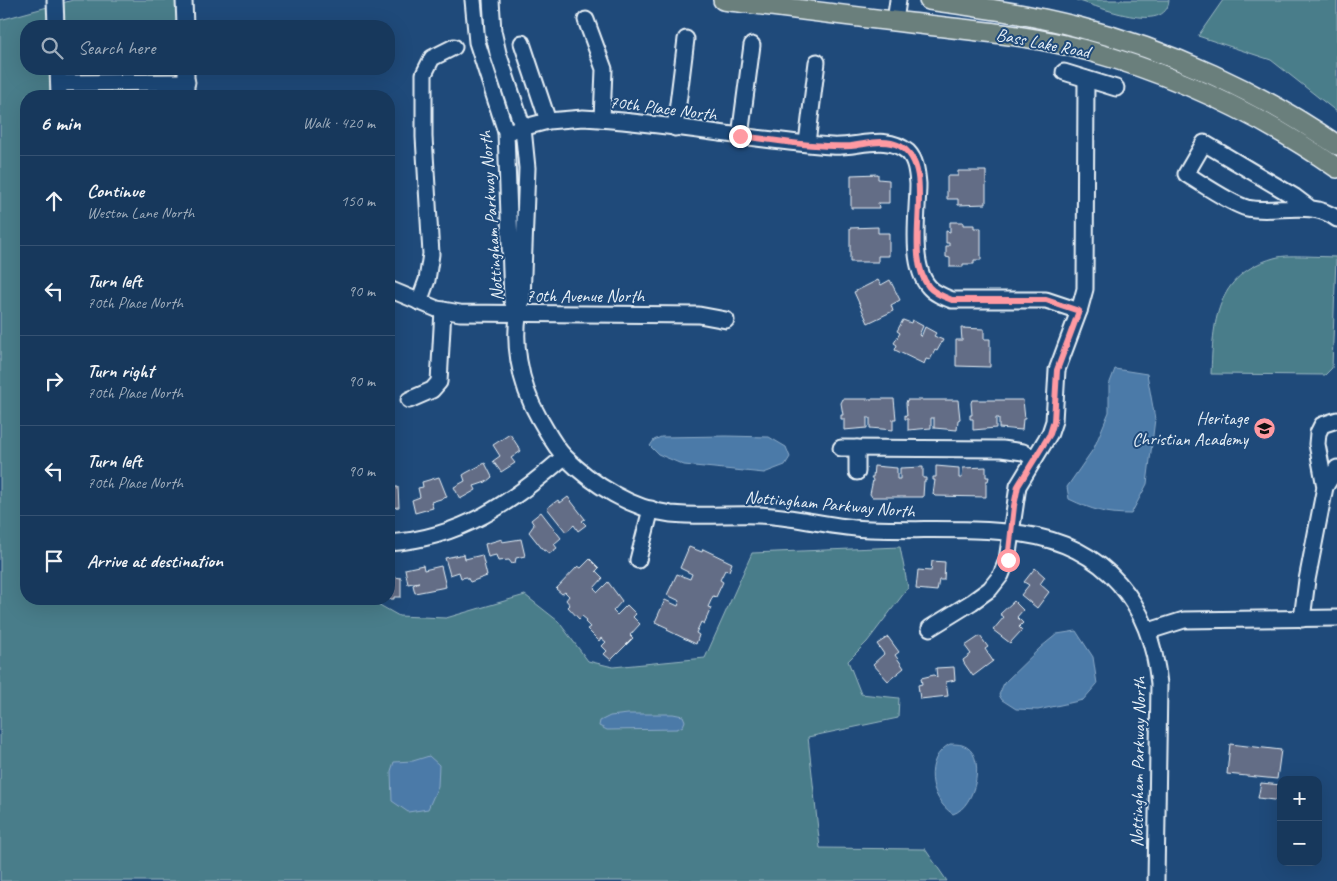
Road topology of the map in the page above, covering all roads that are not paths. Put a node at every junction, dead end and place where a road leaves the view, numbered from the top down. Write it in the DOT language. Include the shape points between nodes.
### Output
graph roads {
  1 [pos="55,0"];
  2 [pos="184,0"];
  3 [pos="473,0"];
  4 [pos="491,0"];
  5 [pos="723,0"];
  6 [pos="898,0"];
  7 [pos="929,0"];
  8 [pos="56,20"];
  9 [pos="185,20"];
  10 [pos="586,20"];
  11 [pos="895,21"];
  12 [pos="686,39"];
  13 [pos="522,43"];
  14 [pos="752,45"];
  15 [pos="454,47"];
  16 [pos="817,62"];
  17 [pos="1064,72"];
  18 [pos="1086,79"];
  19 [pos="186,82"];
  20 [pos="59,83"];
  21 [pos="1116,88"];
  22 [pos="602,119"];
  23 [pos="548,121"];
  24 [pos="523,128"];
  25 [pos="675,128"];
  26 [pos="506,132"];
  27 [pos="740,136"];
  28 [pos="807,143"];
  29 [pos="1337,145"];
  30 [pos="1337,168"];
  31 [pos="1311,209"];
  32 [pos="1337,219"];
  33 [pos="395,292"];
  34 [pos="419,302"];
  35 [pos="443,310"];
  36 [pos="1079,311"];
  37 [pos="518,314"];
  38 [pos="726,320"];
  39 [pos="409,400"];
  40 [pos="1337,420"];
  41 [pos="841,448"];
  42 [pos="857,448"];
  43 [pos="564,457"];
  44 [pos="1034,458"];
  45 [pos="1337,468"];
  46 [pos="857,472"];
  47 [pos="1325,487"];
  48 [pos="651,510"];
  49 [pos="1010,533"];
  50 [pos="395,542"];
  51 [pos="638,560"];
  52 [pos="1302,618"];
  53 [pos="1337,618"];
  54 [pos="930,628"];
  55 [pos="1149,631"];
  56 [pos="1156,881"];
  1 -- 8 [label="street"];
  2 -- 9 [label="street"];
  3 -- 26 [label="street, Nottingham Parkway North" via="477,42"];
  4 -- 24 [label="street, Nottingham Parkway North" via="498,53"];
  5 -- 11 [label="main road, Bass Lake Road"];
  6 -- 11 [label="street"];
  7 -- 29 [label="main road, Bass Lake Road" via="1018,13 1084,28 1135,45 1245,91"];
  10 -- 22 [label="street" via="604,69"];
  11 -- 30 [label="main road, Bass Lake Road" via="1046,41 1146,69 1236,106"];
  12 -- 25 [label="street"];
  13 -- 23 [label="street"];
  14 -- 27 [label="street"];
  15 -- 34 [label="street" via="432,58 424,74 431,254"];
  16 -- 28 [label="street"];
  17 -- 18 [label="street"];
  18 -- 21 [label="street"];
  18 -- 36 [label="street" via="1085,288"];
  19 -- 20 [label="street"];
  22 -- 23 [label="street, 70th Place North"];
  22 -- 25 [label="street, 70th Place North"];
  23 -- 24 [label="street, 70th Place North"];
  24 -- 26 [label="street, 70th Place North"];
  24 -- 37 [label="street, Nottingham Parkway North" via="527,168 522,300"];
  25 -- 27 [label="street, 70th Place North"];
  26 -- 37 [label="street, Nottingham Parkway North" via="512,300"];
  27 -- 28 [label="street, 70th Place North"];
  28 -- 36 [label="street, 70th Place North" via="833,146 888,142 910,154 918,176 918,261 929,287 940,295 952,300 1046,300"];
  31 -- 31 [label="street" via="1204,143 1186,174 1244,207"];
  31 -- 32 [label="street"];
  33 -- 34 [label="street, 70th Avenue North"];
  34 -- 35 [label="street, 70th Avenue North"];
  35 -- 37 [label="street, 70th Avenue North"];
  35 -- 39 [label="street" via="439,382 432,390"];
  36 -- 44 [label="street" via="1057,370 1054,421 1050,434"];
  37 -- 38 [label="street, 70th Avenue North" via="699,315"];
  37 -- 43 [label="street, Nottingham Parkway North" via="520,362 526,389"];
  40 -- 47 [label="street" via="1322,425 1317,438"];
  41 -- 42 [label="street"];
  42 -- 44 [label="street" via="1002,448"];
  42 -- 46 [label="street"];
  43 -- 48 [label="street, Nottingham Parkway North" via="610,492"];
  43 -- 50 [label="street" via="522,493 472,522 437,535"];
  44 -- 49 [label="street" via="1018,486"];
  45 -- 47 [label="street"];
  47 -- 52 [label="street" via="1306,580"];
  48 -- 49 [label="street, Nottingham Parkway North" via="695,515 798,518 866,529"];
  48 -- 51 [label="street"];
  49 -- 54 [label="street" via="1008,560 990,589"];
  49 -- 55 [label="street, Nottingham Parkway North" via="1062,545 1105,569 1128,593"];
  52 -- 53 [label="street"];
  52 -- 55 [label="street" via="1184,620"];
  55 -- 56 [label="street, Nottingham Parkway North" via="1157,658 1159,684"];
}
